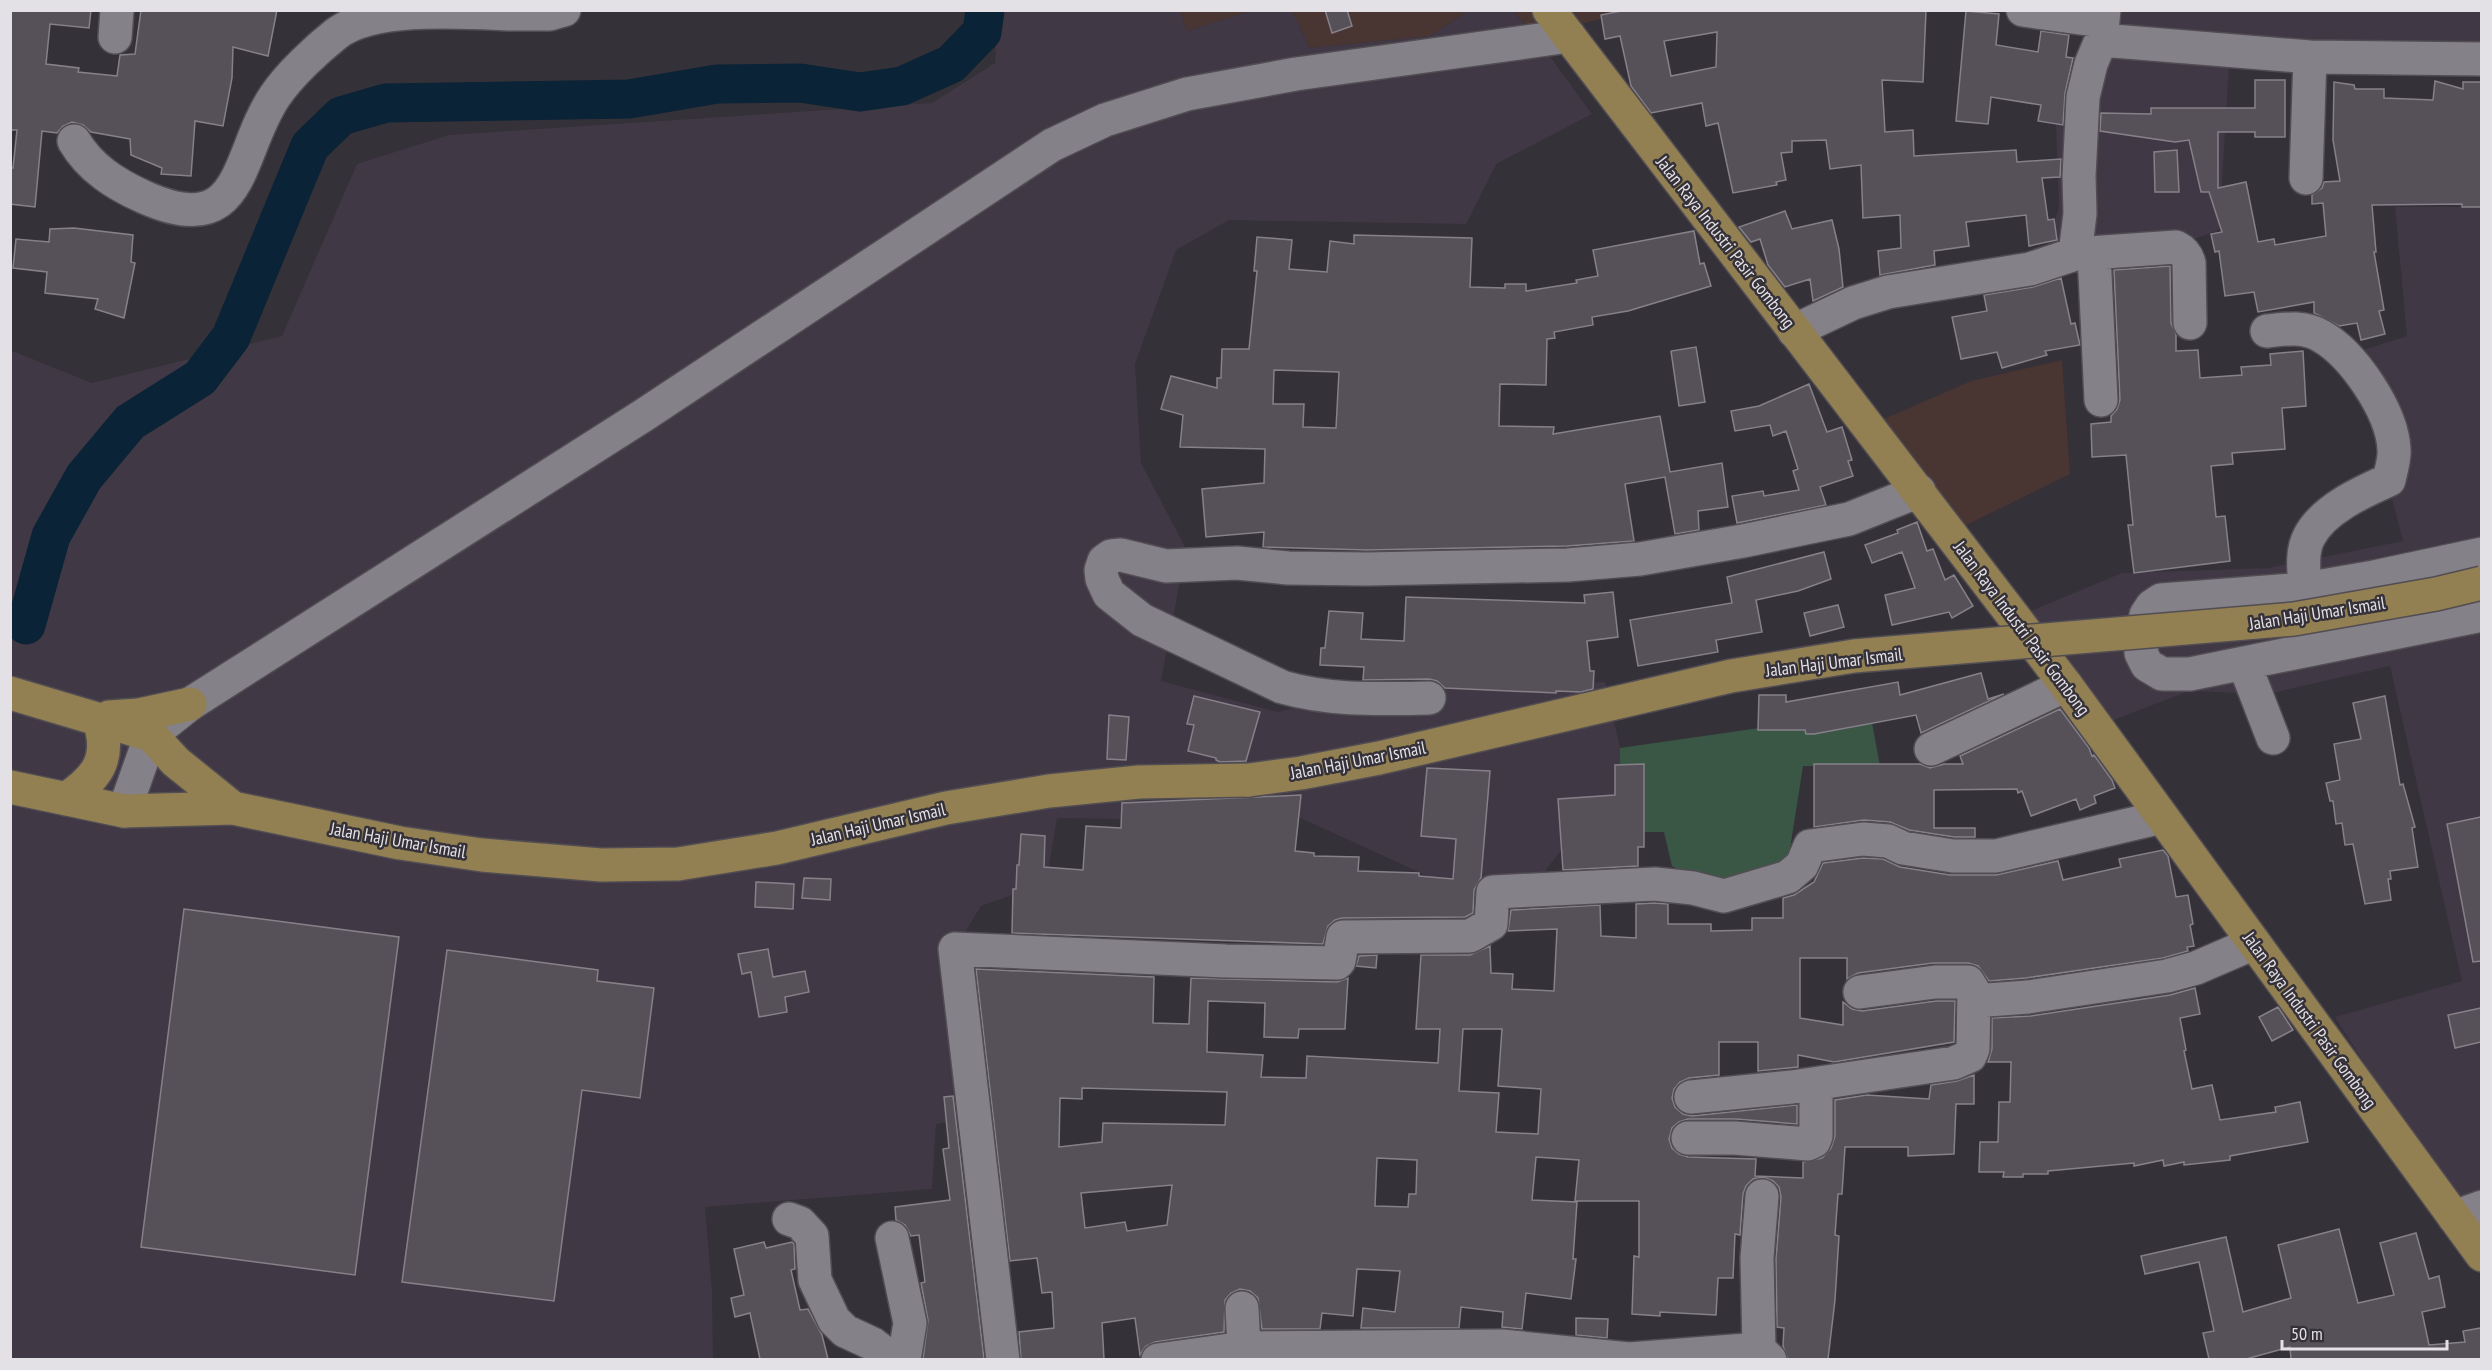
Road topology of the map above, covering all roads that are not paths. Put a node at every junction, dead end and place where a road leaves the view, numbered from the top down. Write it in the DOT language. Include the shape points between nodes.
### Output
graph roads {
  1 [pos="564,10"];
  2 [pos="1549,10"];
  3 [pos="2023,10"];
  4 [pos="509,12"];
  5 [pos="2102,24"];
  6 [pos="1569,36"];
  7 [pos="2310,57"];
  8 [pos="2481,59"];
  9 [pos="74,141"];
  10 [pos="2306,178"];
  11 [pos="2084,253"];
  12 [pos="2190,323"];
  13 [pos="1794,331"];
  14 [pos="2266,331"];
  15 [pos="2101,400"];
  16 [pos="1919,491"];
  17 [pos="2481,554"];
  18 [pos="2481,583"];
  19 [pos="2305,589"];
  20 [pos="2481,615"];
  21 [pos="2244,663"];
  22 [pos="2066,685"];
  23 [pos="10,693"];
  24 [pos="1429,698"];
  25 [pos="190,704"];
  26 [pos="88,717"];
  27 [pos="151,735"];
  28 [pos="2273,738"];
  29 [pos="1931,749"];
  30 [pos="10,787"];
  31 [pos="60,798"];
  32 [pos="233,808"];
  33 [pos="124,811"];
  34 [pos="2162,817"];
  35 [pos="2254,944"];
  36 [pos="1860,992"];
  37 [pos="1974,1001"];
  38 [pos="1816,1084"];
  39 [pos="1690,1097"];
  40 [pos="1688,1138"];
  41 [pos="1762,1196"];
  42 [pos="2468,1212"];
  43 [pos="789,1219"];
  44 [pos="892,1238"];
  45 [pos="2481,1255"];
  46 [pos="1242,1308"];
  47 [pos="1244,1348"];
  48 [pos="1316,1354"];
  49 [pos="1765,1354"];
  50 [pos="894,1359"];
  51 [pos="904,1359"];
  52 [pos="1003,1359"];
  53 [pos="1158,1359"];
  1 -- 4 [label="street" via="550,14"];
  2 -- 6 [label="main road, Jalan Raya Industri Pasir Gombong"];
  3 -- 5 [label="street"];
  4 -- 9 [label="street" via="380,15 336,34 276,94 233,187 211,207 192,211 172,209 133,192 96,168"];
  5 -- 7 [label="street"];
  5 -- 11 [label="street" via="2084,97 2079,176"];
  6 -- 13 [label="main road, Jalan Raya Industri Pasir Gombong"];
  6 -- 25 [label="street" via="1187,94 1105,120 1052,145 644,415"];
  7 -- 8 [label="street"];
  7 -- 10 [label="street"];
  11 -- 12 [label="street" via="2176,247 2181,250 2189,263"];
  11 -- 13 [label="street" via="2030,269 1888,292 1853,303"];
  11 -- 15 [label="street"];
  13 -- 16 [label="main road, Jalan Raya Industri Pasir Gombong"];
  14 -- 19 [label="street" via="2292,328 2319,334 2343,353 2365,378 2384,415 2395,452 2389,480 2356,495 2332,512 2308,538"];
  16 -- 22 [label="main road, Jalan Raya Industri Pasir Gombong"];
  16 -- 24 [label="street" via="1849,519 1771,536 1640,558 1568,565 1367,569 1222,563 1166,566 1121,555 1104,561 1102,579 1109,594 1142,620 1282,687 1346,699"];
  17 -- 19 [label="street"];
  18 -- 32 [label="main road, Jalan Haji Umar Ismail, bridge" via="2294,619 1854,656 1742,674 1301,773 1250,780 1139,782 1049,791 946,808 777,848 678,864 601,866 482,855 400,843"];
  19 -- 21 [label="street" via="2162,600 2146,615 2141,653 2147,665 2162,674 2190,674"];
  20 -- 21 [label="street"];
  21 -- 28 [label="street"];
  22 -- 29 [label="street"];
  22 -- 34 [label="main road, Jalan Raya Industri Pasir Gombong"];
  23 -- 26 [label="main road, Jalan Haji Umar Ismail"];
  25 -- 26 [label="main road" via="139,715"];
  25 -- 27 [label="street"];
  26 -- 27 [label="main road, Jalan Haji Umar Ismail"];
  26 -- 31 [label="main road" via="104,746 97,772 89,782"];
  27 -- 32 [label="main road, Jalan Haji Umar Ismail"];
  27 -- 33 [label="street"];
  30 -- 31 [label="main road, Jalan Haji Umar Ismail"];
  31 -- 33 [label="main road, Jalan Haji Umar Ismail"];
  32 -- 33 [label="main road, Jalan Haji Umar Ismail"];
  34 -- 35 [label="main road, Jalan Raya Industri Pasir Gombong"];
  34 -- 52 [label="street" via="1996,856 1953,856 1863,839 1810,846 1802,864 1788,878 1724,896 1655,884 1493,892 1491,924 1470,936 1343,937 1337,963 955,949"];
  35 -- 37 [label="street" via="2167,976"];
  35 -- 42 [label="main road, Jalan Raya Industri Pasir Gombong"];
  36 -- 37 [label="street" via="1958,981 1972,986"];
  37 -- 38 [label="street" via="1973,1049 1965,1060"];
  38 -- 39 [label="street"];
  38 -- 40 [label="street" via="1816,1136 1808,1144"];
  41 -- 49 [label="street" via="1757,1258"];
  42 -- 45 [label="main road, Jalan Raya Industri Pasir Gombong"];
  43 -- 50 [label="street" via="800,1223 812,1236 815,1280 834,1320 845,1331"];
  44 -- 51 [label="street" via="910,1323"];
  46 -- 47 [label="street"];
  47 -- 48 [label="street"];
  47 -- 53 [label="street"];
  48 -- 49 [label="street" via="1502,1346 1629,1359"];
}
